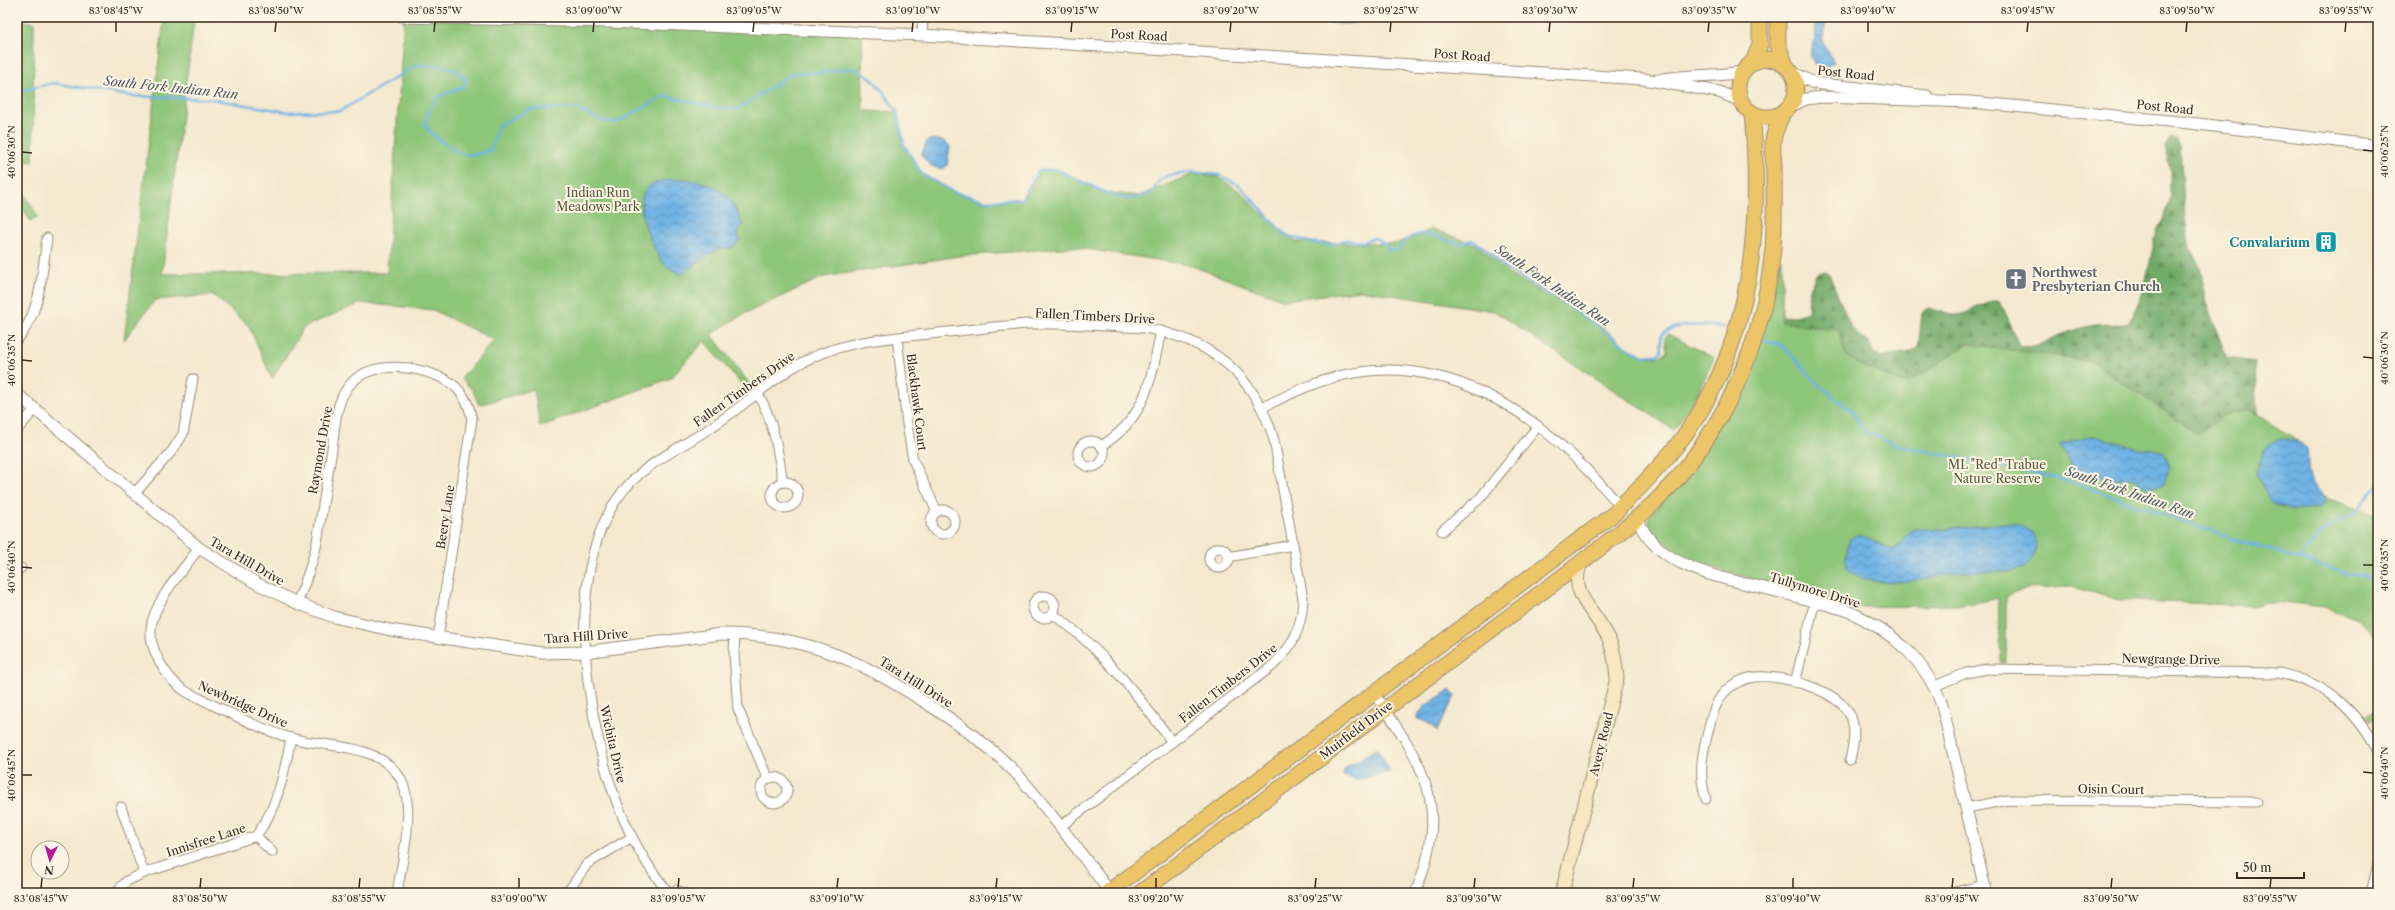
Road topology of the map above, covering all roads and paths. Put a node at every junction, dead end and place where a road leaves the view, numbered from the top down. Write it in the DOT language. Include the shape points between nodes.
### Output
graph roads {
  1 [pos="403,17"];
  2 [pos="923,17"];
  3 [pos="1760,17"];
  4 [pos="1778,17"];
  5 [pos="609,19"];
  6 [pos="922,35"];
  7 [pos="1748,67"];
  8 [pos="1788,68"];
  9 [pos="1657,80"];
  10 [pos="1950,100"];
  11 [pos="1741,102"];
  12 [pos="1786,110"];
  13 [pos="1752,113"];
  14 [pos="2378,146"];
  15 [pos="47,238"];
  16 [pos="1161,331"];
  17 [pos="897,337"];
  18 [pos="17,340"];
  19 [pos="1734,341"];
  20 [pos="194,379"];
  21 [pos="17,394"];
  22 [pos="758,394"];
  23 [pos="466,400"];
  24 [pos="1263,407"];
  25 [pos="35,409"];
  26 [pos="1538,426"];
  27 [pos="1699,427"];
  28 [pos="17,430"];
  29 [pos="1101,446"];
  30 [pos="783,482"];
  31 [pos="135,493"];
  32 [pos="1620,507"];
  33 [pos="937,512"];
  34 [pos="1637,518"];
  35 [pos="1442,531"];
  36 [pos="1294,545"];
  37 [pos="199,548"];
  38 [pos="1228,557"];
  39 [pos="1577,565"];
  40 [pos="1560,578"];
  41 [pos="1584,601"];
  42 [pos="1815,601"];
  43 [pos="298,603"];
  44 [pos="1053,614"];
  45 [pos="735,634"];
  46 [pos="438,638"];
  47 [pos="585,652"];
  48 [pos="1795,682"];
  49 [pos="1935,686"];
  50 [pos="1374,692"];
  51 [pos="1385,708"];
  52 [pos="291,738"];
  53 [pos="1172,742"];
  54 [pos="2378,751"];
  55 [pos="1850,760"];
  56 [pos="768,779"];
  57 [pos="1706,799"];
  58 [pos="2256,802"];
  59 [pos="121,807"];
  60 [pos="1966,808"];
  61 [pos="1061,826"];
  62 [pos="256,836"];
  63 [pos="632,837"];
  64 [pos="272,852"];
  65 [pos="2378,864"];
  66 [pos="144,873"];
  67 [pos="1985,889"];
  68 [pos="1109,892"];
  69 [pos="115,893"];
  70 [pos="397,893"];
  71 [pos="567,893"];
  72 [pos="669,893"];
  73 [pos="684,893"];
  74 [pos="1140,893"];
  75 [pos="1416,893"];
  76 [pos="1562,893"];
  77 [pos="1951,893"];
  78 [pos="2371,893"];
  1 -- 5 [label="street, Post Road"];
  2 -- 6 [label="street"];
  3 -- 7 [label="main road" via="1760,44"];
  4 -- 8 [label="main road" via="1778,45"];
  5 -- 6 [label="street, Post Road"];
  6 -- 9 [label="street, Post Road"];
  7 -- 8 [label="main road" via="1770,59"];
  7 -- 9 [label="street, Post Road" via="1722,76 1685,76"];
  7 -- 11 [label="main road" via="1738,86"];
  8 -- 10 [label="street, Post Road" via="1814,83 1911,92"];
  8 -- 12 [label="main road" via="1796,81 1796,91"];
  9 -- 11 [label="street, Post Road" via="1684,88 1719,92"];
  10 -- 12 [label="street, Post Road" via="1822,97 1806,99"];
  10 -- 14 [label="street, Post Road" via="2190,122"];
  11 -- 13 [label="main road"];
  12 -- 13 [label="main road" via="1768,117"];
  12 -- 34 [label="main road, Muirfield Drive" via="1773,141 1775,226 1770,274 1752,349 1727,406 1712,431 1682,472"];
  13 -- 19 [label="main road" via="1755,147 1754,234 1746,295"];
  15 -- 18 [label="street" via="37,302 23,334"];
  16 -- 17 [label="street, Fallen Timbers Drive" via="1144,328 1030,324"];
  16 -- 24 [label="street, Fallen Timbers Drive" via="1176,334 1199,345 1225,362"];
  16 -- 29 [label="street" via="1150,384 1139,409 1123,431"];
  17 -- 22 [label="street, Fallen Timbers Drive" via="846,345 795,366"];
  17 -- 33 [label="street, Blackhawk Court" via="906,424 913,460"];
  19 -- 27 [label="main road" via="1729,372"];
  19 -- 32 [label="main road, Muirfield Drive" via="1710,396 1689,429 1662,465"];
  20 -- 31 [label="street" via="183,434 172,451"];
  21 -- 25 [label="street, Tara Hill Drive"];
  22 -- 30 [label="street" via="775,436"];
  22 -- 47 [label="street, Fallen Timbers Drive" via="741,408 640,473 615,500 599,530 592,564 586,604"];
  23 -- 43 [label="street, Raymond Drive" via="458,389 442,377 393,368 378,368 367,372 348,387 341,399 338,412 314,559"];
  23 -- 46 [label="street, Beery Lane" via="472,428"];
  24 -- 26 [label="street" via="1332,378 1354,372 1400,371 1440,376 1480,390 1516,409"];
  24 -- 36 [label="street, Fallen Timbers Drive" via="1274,440"];
  25 -- 28 [label="street"];
  25 -- 31 [label="street, Tara Hill Drive"];
  26 -- 32 [label="street" via="1573,455"];
  26 -- 35 [label="street" via="1480,498"];
  27 -- 34 [label="main road" via="1689,450 1638,508"];
  27 -- 40 [label="main road" via="1657,480 1600,535 1565,561 1561,567"];
  31 -- 37 [label="street, Tara Hill Drive"];
  32 -- 50 [label="main road, Muirfield Drive" via="1535,574"];
  34 -- 39 [label="main road, Muirfield Drive"];
  34 -- 42 [label="street, Tullymore Drive" via="1653,542 1695,569"];
  36 -- 38 [label="street"];
  36 -- 53 [label="street, Fallen Timbers Drive" via="1303,599 1302,616 1292,644 1271,667"];
  37 -- 43 [label="street, Tara Hill Drive" via="256,583"];
  37 -- 52 [label="street, Newbridge Drive" via="163,596 151,629 158,663 181,688 226,711"];
  39 -- 40 [label="main road, Muirfield Drive"];
  39 -- 41 [label="main road, Avery Road" via="1576,576"];
  40 -- 41 [label="main road, Avery Road"];
  40 -- 51 [label="main road, Muirfield Drive"];
  41 -- 76 [label="main road, Avery Road" via="1609,639 1617,678"];
  42 -- 48 [label="street"];
  42 -- 49 [label="street, Tullymore Drive" via="1870,620 1891,634 1908,649"];
  43 -- 46 [label="street, Tara Hill Drive" via="364,625"];
  44 -- 53 [label="street" via="1072,627 1120,673"];
  45 -- 47 [label="street, Tara Hill Drive"];
  45 -- 56 [label="street" via="738,709"];
  45 -- 61 [label="street, Tara Hill Drive" via="782,639 822,648 870,668 904,687 954,721 1001,758"];
  46 -- 47 [label="street, Tara Hill Drive" via="531,652"];
  47 -- 63 [label="street, Wichita Drive" via="594,724 611,788"];
  48 -- 55 [label="street" via="1820,690 1844,706 1853,723 1854,737"];
  48 -- 57 [label="street" via="1768,676 1754,677 1741,680 1719,699 1712,715 1701,761 1702,786"];
  49 -- 54 [label="street, Newgrange Drive" via="1966,672 1987,669 2278,672 2309,681 2336,697 2361,725"];
  49 -- 60 [label="street, Tullymore Drive" via="1947,725"];
  50 -- 51 [label="street"];
  50 -- 68 [label="main road, Muirfield Drive"];
  51 -- 74 [label="main road, Muirfield Drive"];
  51 -- 75 [label="street" via="1414,753 1429,795 1432,827 1428,857"];
  52 -- 62 [label="street, Innisfree Lane" via="278,796"];
  52 -- 70 [label="street, Newbridge Drive" via="351,748 375,756 397,774 408,802 407,830"];
  53 -- 61 [label="street, Fallen Timbers Drive"];
  58 -- 60 [label="street, Oisin Court" via="2008,800"];
  59 -- 66 [label="street"];
  60 -- 67 [label="street, Tullymore Drive"];
  61 -- 68 [label="street, Tara Hill Drive"];
  62 -- 64 [label="street"];
  62 -- 66 [label="street, Innisfree Lane"];
  63 -- 71 [label="street" via="587,864"];
  63 -- 72 [label="street, Wichita Drive" via="653,874"];
  65 -- 78 [label="street"];
  66 -- 69 [label="street, Innisfree Lane" via="127,881"];
  67 -- 77 [label="street"];
  72 -- 73 [label="street" via="676,890"];
}
